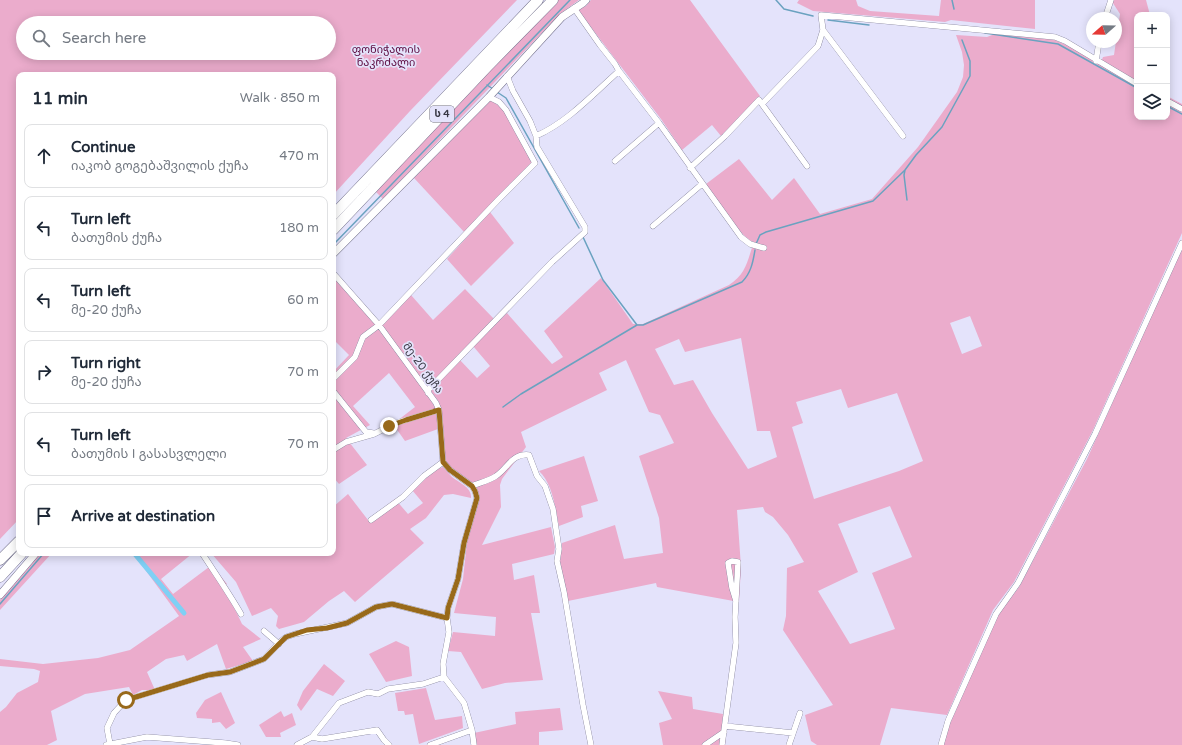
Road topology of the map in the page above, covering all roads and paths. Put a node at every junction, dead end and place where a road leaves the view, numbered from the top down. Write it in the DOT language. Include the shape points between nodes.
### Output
graph roads {
  1 [pos="538,0"];
  2 [pos="553,0"];
  3 [pos="586,0"];
  4 [pos="1110,0"];
  5 [pos="574,8"];
  6 [pos="1107,12"];
  7 [pos="823,30"];
  8 [pos="1098,48"];
  9 [pos="1096,61"];
  10 [pos="619,72"];
  11 [pos="507,76"];
  12 [pos="1134,82"];
  13 [pos="491,95"];
  14 [pos="1170,103"];
  15 [pos="762,104"];
  16 [pos="1182,109"];
  17 [pos="659,123"];
  18 [pos="536,136"];
  19 [pos="903,136"];
  20 [pos="615,162"];
  21 [pos="807,166"];
  22 [pos="690,168"];
  23 [pos="702,184"];
  24 [pos="336,213"];
  25 [pos="653,226"];
  26 [pos="336,227"];
  27 [pos="1182,243"];
  28 [pos="764,248"];
  29 [pos="336,251"];
  30 [pos="336,276"];
  31 [pos="379,325"];
  32 [pos="336,376"];
  33 [pos="428,393"];
  34 [pos="336,395"];
  35 [pos="439,410"];
  36 [pos="374,434"];
  37 [pos="336,448"];
  38 [pos="443,462"];
  39 [pos="472,486"];
  40 [pos="371,520"];
  41 [pos="16,543"];
  42 [pos="19,556"];
  43 [pos="33,556"];
  44 [pos="204,556"];
  45 [pos="1,559"];
  46 [pos="0,578"];
  47 [pos="0,595"];
  48 [pos="736,601"];
  49 [pos="241,614"];
  50 [pos="447,618"];
  51 [pos="264,631"];
  52 [pos="278,644"];
  53 [pos="444,677"];
  54 [pos="800,713"];
  55 [pos="724,729"];
  56 [pos="472,730"];
  57 [pos="793,733"];
  58 [pos="312,737"];
  59 [pos="186,743"];
  60 [pos="108,744"];
  61 [pos="236,745"];
  62 [pos="297,745"];
  63 [pos="389,745"];
  64 [pos="430,745"];
  65 [pos="474,745"];
  66 [pos="591,745"];
  67 [pos="705,745"];
  68 [pos="722,745"];
  69 [pos="789,745"];
  70 [pos="941,745"];
  1 -- 24 [label="highway, ს 4"];
  2 -- 26 [label="highway, ს 4"];
  3 -- 5 [label="street"];
  4 -- 6 [label="street"];
  5 -- 10 [label="street"];
  5 -- 11 [label="street" via="562,17"];
  7 -- 9 [label="street" via="821,15 1050,36 1065,41"];
  7 -- 15 [label="street" via="818,46"];
  7 -- 19 [label="street"];
  8 -- 9 [label="street"];
  9 -- 12 [label="street"];
  10 -- 17 [label="street"];
  10 -- 18 [label="street" via="550,130"];
  11 -- 13 [label="street"];
  11 -- 18 [label="street"];
  13 -- 29 [label="street"];
  13 -- 31 [label="street" via="506,110 535,163"];
  14 -- 16 [label="street"];
  15 -- 21 [label="street"];
  15 -- 22 [label="street" via="759,100"];
  17 -- 20 [label="street"];
  17 -- 22 [label="street"];
  18 -- 33 [label="street" via="537,146 585,227 585,232 552,262 434,383"];
  22 -- 23 [label="street"];
  23 -- 25 [label="street"];
  23 -- 28 [label="street" via="741,237 750,244"];
  27 -- 70 [label="street" via="1095,434 1018,583 996,614 948,721"];
  30 -- 31 [label="street, მე-20 ქუჩა"];
  31 -- 32 [label="street" via="364,337 355,357"];
  31 -- 33 [label="street, მე-20 ქუჩა"];
  33 -- 35 [label="street, მე-20 ქუჩა"];
  34 -- 36 [label="street" via="366,432"];
  35 -- 36 [label="street" via="406,420"];
  35 -- 38 [label="street, მე-20 ქუჩა"];
  36 -- 37 [label="street" via="346,442"];
  38 -- 39 [label="street"];
  38 -- 40 [label="street" via="403,497"];
  39 -- 50 [label="street" via="477,498"];
  39 -- 66 [label="street" via="496,476 515,457 524,454 529,454 537,476 545,486 553,509 559,549 557,561"];
  41 -- 45 [label="highway"];
  42 -- 46 [label="highway"];
  43 -- 47 [label="street"];
  44 -- 49 [label="street" via="227,588"];
  48 -- 48 [label="street" via="728,564 732,561 738,562"];
  48 -- 55 [label="street" via="736,643"];
  50 -- 52 [label="street" via="392,604 376,607 347,623 286,637"];
  50 -- 53 [label="street" via="449,632 443,664"];
  51 -- 52 [label="street"];
  52 -- 60 [label="street" via="264,659 230,672 208,675 126,700 114,713 109,724"];
  53 -- 56 [label="street" via="464,703"];
  53 -- 58 [label="street" via="423,684 388,689 378,694 368,692 350,698 339,703"];
  54 -- 57 [label="street"];
  55 -- 57 [label="street"];
  55 -- 67 [label="street"];
  55 -- 68 [label="street"];
  56 -- 64 [label="street"];
  56 -- 65 [label="street"];
  57 -- 69 [label="street"];
  58 -- 62 [label="street"];
  58 -- 63 [label="street" via="322,739 377,730"];
  59 -- 60 [label="street" via="147,737"];
  59 -- 61 [label="street"];
}
